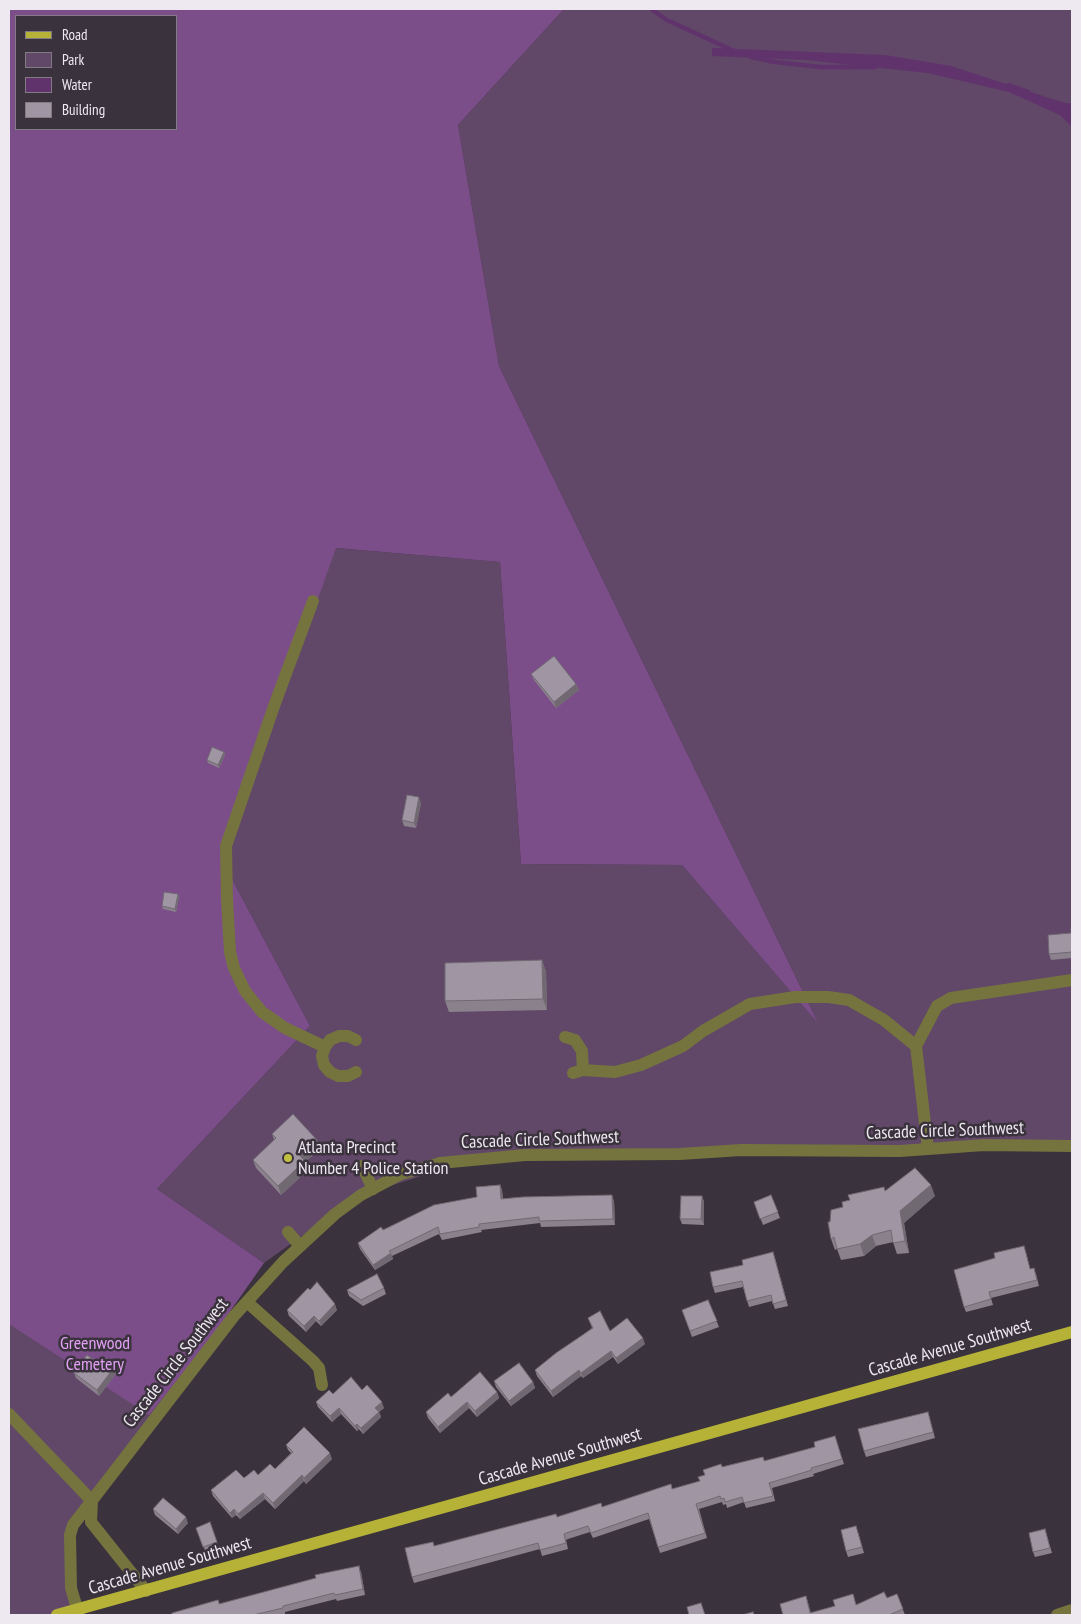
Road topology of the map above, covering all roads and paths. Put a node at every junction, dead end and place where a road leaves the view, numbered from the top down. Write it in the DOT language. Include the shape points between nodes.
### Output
graph roads {
  1 [pos="313,600"];
  2 [pos="1072,980"];
  3 [pos="566,1037"];
  4 [pos="356,1040"];
  5 [pos="916,1046"];
  6 [pos="324,1047"];
  7 [pos="356,1072"];
  8 [pos="1072,1146"];
  9 [pos="928,1149"];
  10 [pos="362,1166"];
  11 [pos="373,1189"];
  12 [pos="288,1232"];
  13 [pos="300,1246"];
  14 [pos="247,1302"];
  15 [pos="1072,1332"];
  16 [pos="322,1385"];
  17 [pos="9,1414"];
  18 [pos="92,1501"];
  19 [pos="146,1590"];
  20 [pos="1072,1610"];
  21 [pos="78,1613"];
  22 [pos="58,1615"];
  23 [pos="1057,1615"];
  1 -- 6 [label="street" via="226,846 226,891 230,952 245,991 262,1012"];
  2 -- 5 [label="street" via="950,998 937,1006"];
  3 -- 5 [label="street" via="575,1040 582,1052 578,1072 615,1072 641,1065 683,1046 750,1004 795,997 828,997 849,1000 884,1020"];
  4 -- 6 [label="street" via="339,1036"];
  5 -- 9 [label="street"];
  6 -- 7 [label="street" via="324,1065 330,1072 348,1076"];
  8 -- 9 [label="street, Cascade Circle Southwest" via="984,1145"];
  9 -- 11 [label="street, Cascade Circle Southwest" via="525,1155 440,1163 401,1174"];
  10 -- 11 [label="street"];
  11 -- 13 [label="street, Cascade Circle Southwest" via="335,1214"];
  12 -- 13 [label="street"];
  13 -- 14 [label="street, Cascade Circle Southwest"];
  14 -- 16 [label="street" via="313,1361 319,1368"];
  14 -- 18 [label="street, Cascade Circle Southwest"];
  15 -- 19 [label="main road, Cascade Avenue Southwest"];
  17 -- 18 [label="street"];
  18 -- 19 [label="street" via="91,1522"];
  18 -- 21 [label="street, Cascade Circle Southwest" via="73,1525 70,1535 71,1588"];
  19 -- 21 [label="main road, Cascade Avenue Southwest"];
  20 -- 23 [label="street"];
  21 -- 22 [label="main road, Cascade Avenue Southwest"];
}
